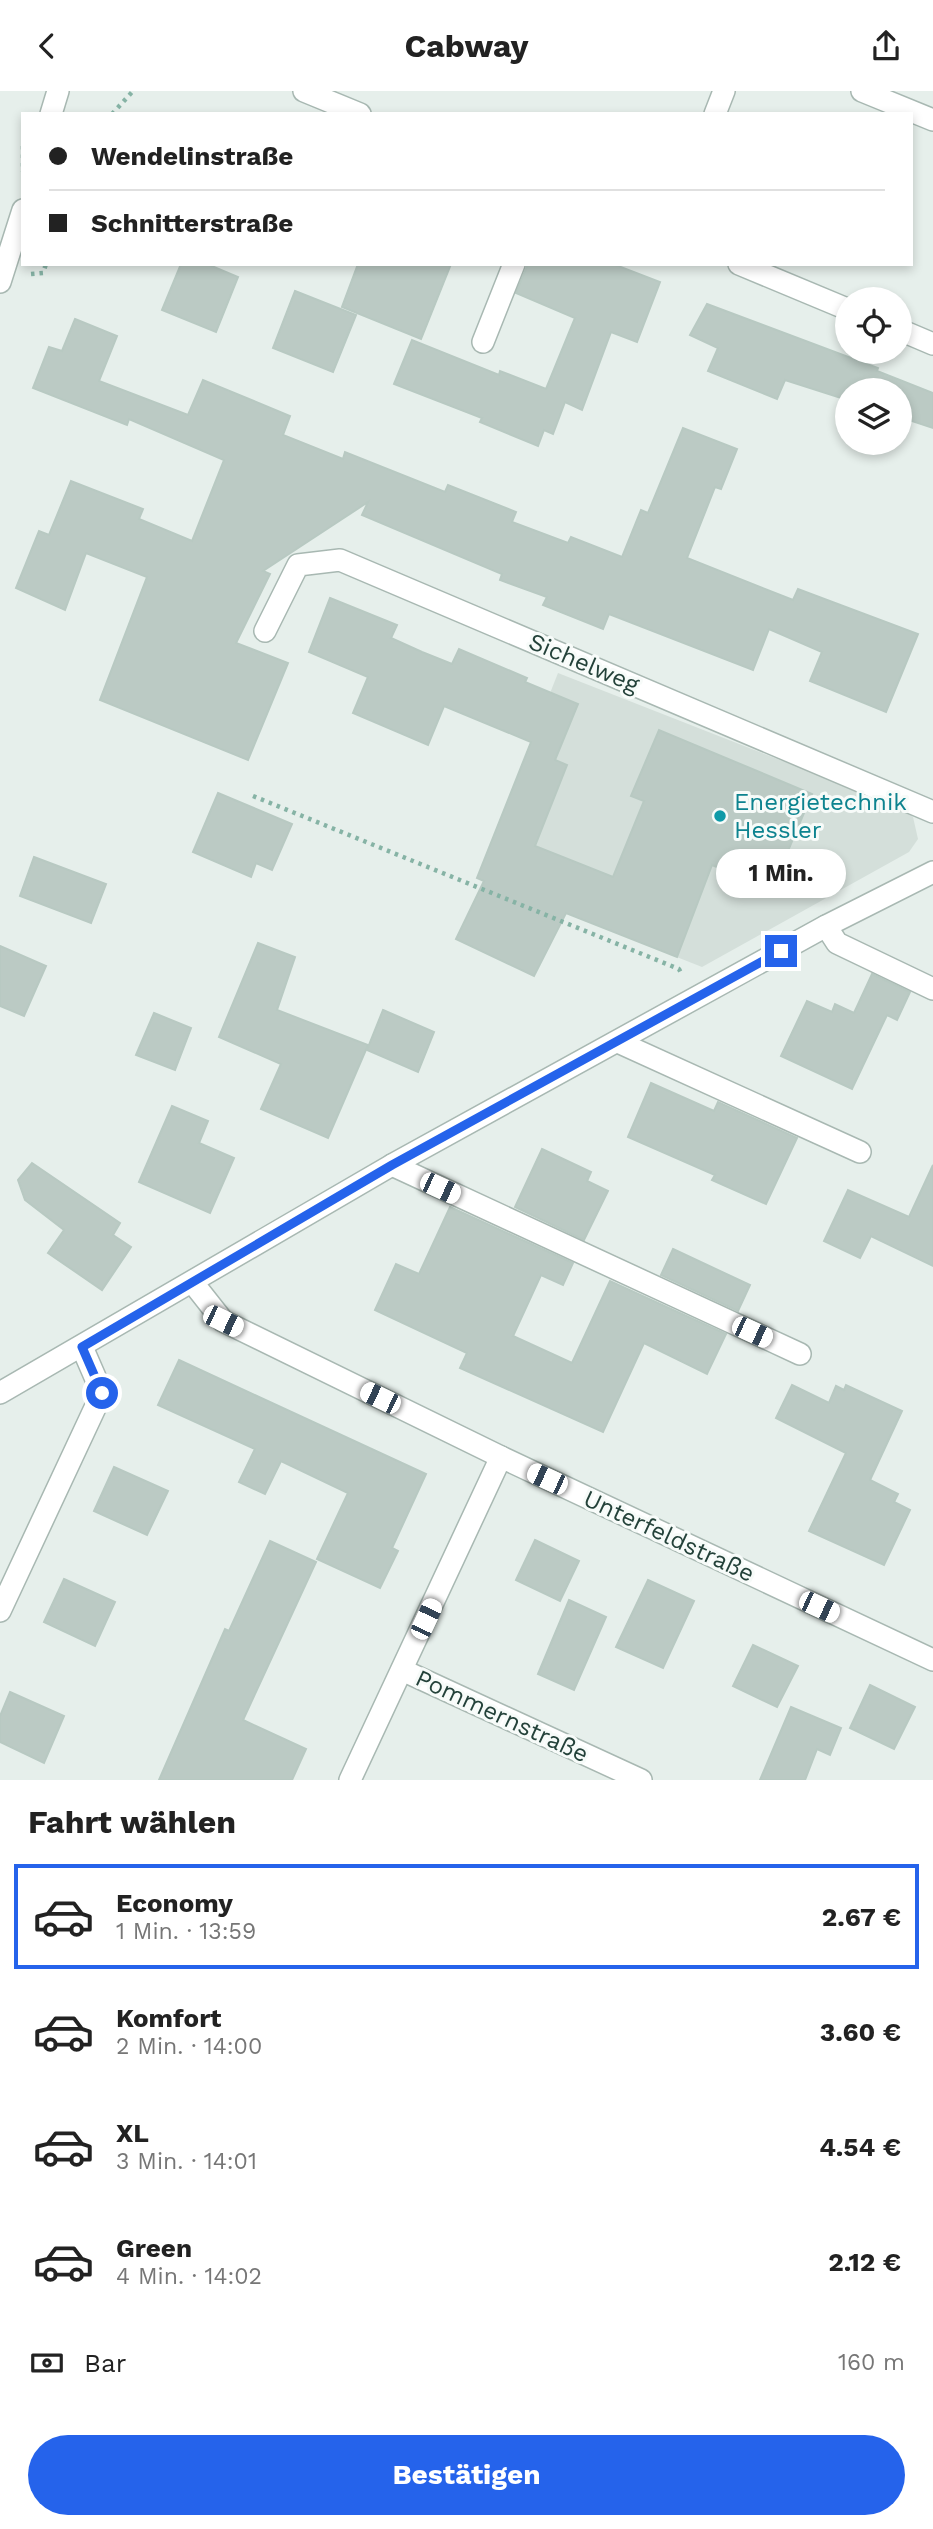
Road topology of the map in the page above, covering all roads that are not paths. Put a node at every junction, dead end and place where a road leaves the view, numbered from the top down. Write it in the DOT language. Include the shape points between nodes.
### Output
graph roads {
  1 [pos="58,91"];
  2 [pos="304,91"];
  3 [pos="724,91"];
  4 [pos="862,91"];
  5 [pos="333,109"];
  6 [pos="52,112"];
  7 [pos="716,112"];
  8 [pos="933,120"];
  9 [pos="21,216"];
  10 [pos="513,266"];
  11 [pos="743,266"];
  12 [pos="0,282"];
  13 [pos="835,304"];
  14 [pos="912,335"];
  15 [pos="483,342"];
  16 [pos="933,344"];
  17 [pos="265,631"];
  18 [pos="933,812"];
  19 [pos="933,872"];
  20 [pos="826,926"];
  21 [pos="933,989"];
  22 [pos="618,1042"];
  23 [pos="860,1152"];
  24 [pos="392,1165"];
  25 [pos="193,1283"];
  26 [pos="82,1347"];
  27 [pos="800,1354"];
  28 [pos="0,1392"];
  29 [pos="501,1457"];
  30 [pos="0,1611"];
  31 [pos="933,1660"];
  32 [pos="402,1670"];
  33 [pos="350,1780"];
  34 [pos="641,1780"];
  1 -- 6 [label="street"];
  2 -- 5 [label="street"];
  3 -- 7 [label="street"];
  4 -- 8 [label="street"];
  9 -- 12 [label="street"];
  10 -- 15 [label="street"];
  11 -- 13 [label="street"];
  14 -- 16 [label="street"];
  17 -- 18 [label="street, Sichelweg" via="298,565 340,560"];
  19 -- 20 [label="street"];
  20 -- 21 [label="street" via="837,943"];
  20 -- 22 [label="street"];
  22 -- 23 [label="street"];
  22 -- 24 [label="street"];
  24 -- 25 [label="street"];
  24 -- 27 [label="street"];
  25 -- 26 [label="street"];
  25 -- 29 [label="street, Unterfeldstraße" via="223,1321"];
  26 -- 28 [label="street"];
  26 -- 30 [label="street" via="102,1393"];
  29 -- 31 [label="street, Unterfeldstraße"];
  29 -- 32 [label="street"];
  32 -- 33 [label="street"];
  32 -- 34 [label="street, Pommernstraße"];
}
